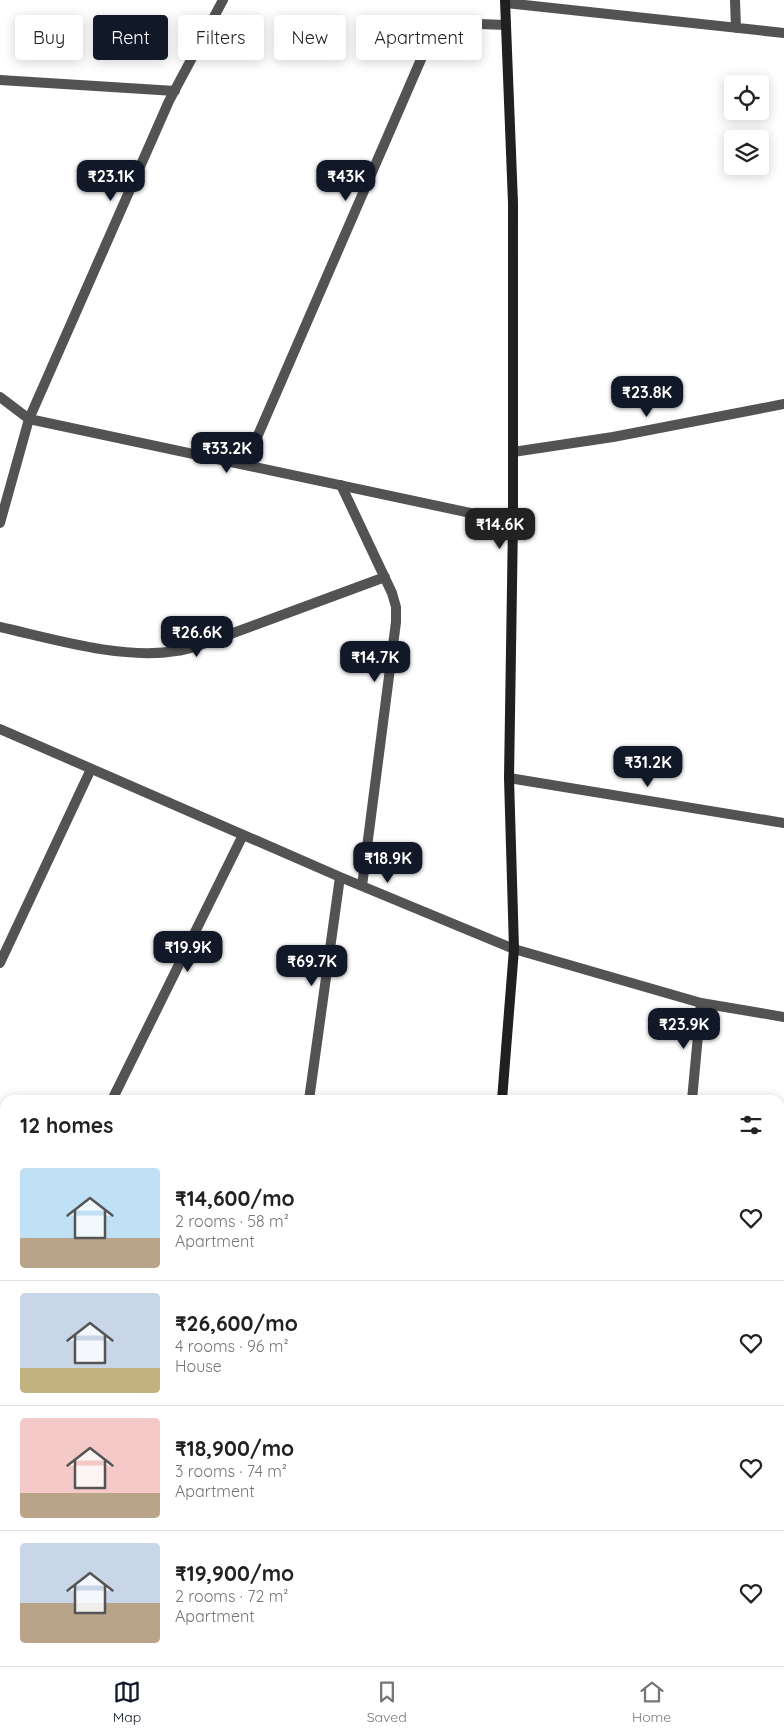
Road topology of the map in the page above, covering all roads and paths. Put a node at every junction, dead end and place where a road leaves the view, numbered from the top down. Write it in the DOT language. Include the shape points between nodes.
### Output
graph roads {
  1 [pos="222,0"];
  2 [pos="735,0"];
  3 [pos="505,2"];
  4 [pos="506,25"];
  5 [pos="736,28"];
  6 [pos="784,33"];
  7 [pos="0,80"];
  8 [pos="175,91"];
  9 [pos="0,397"];
  10 [pos="784,404"];
  11 [pos="29,419"];
  12 [pos="513,452"];
  13 [pos="245,465"];
  14 [pos="342,486"];
  15 [pos="0,522"];
  16 [pos="513,522"];
  17 [pos="384,577"];
  18 [pos="0,627"];
  19 [pos="0,729"];
  20 [pos="91,769"];
  21 [pos="509,778"];
  22 [pos="784,824"];
  23 [pos="243,835"];
  24 [pos="340,877"];
  25 [pos="362,886"];
  26 [pos="514,949"];
  27 [pos="0,964"];
  28 [pos="701,1003"];
  29 [pos="784,1018"];
  30 [pos="114,1095"];
  31 [pos="310,1095"];
  32 [pos="502,1095"];
  33 [pos="692,1095"];
  1 -- 8 [label="street"];
  2 -- 5 [label="street"];
  3 -- 4 [label="street"];
  3 -- 5 [label="street"];
  4 -- 12 [label="street" via="513,203"];
  4 -- 13 [label="street" via="453,23 441,25 432,34"];
  5 -- 6 [label="street"];
  7 -- 8 [label="street"];
  8 -- 11 [label="street"];
  9 -- 11 [label="street"];
  10 -- 12 [label="street" via="613,437"];
  11 -- 13 [label="street"];
  11 -- 15 [label="street"];
  12 -- 16 [label="street"];
  13 -- 14 [label="street"];
  14 -- 16 [label="street"];
  14 -- 17 [label="street"];
  16 -- 21 [label="street"];
  17 -- 18 [label="street" via="206,643 176,651 147,654 113,650"];
  17 -- 25 [label="street" via="396,607 396,622"];
  19 -- 20 [label="street"];
  20 -- 23 [label="street"];
  20 -- 27 [label="street"];
  21 -- 22 [label="street"];
  21 -- 26 [label="street"];
  23 -- 24 [label="street"];
  23 -- 30 [label="street"];
  24 -- 25 [label="street"];
  24 -- 31 [label="street"];
  25 -- 26 [label="street"];
  26 -- 28 [label="street"];
  26 -- 32 [label="street"];
  28 -- 29 [label="street"];
  28 -- 33 [label="street"];
}
